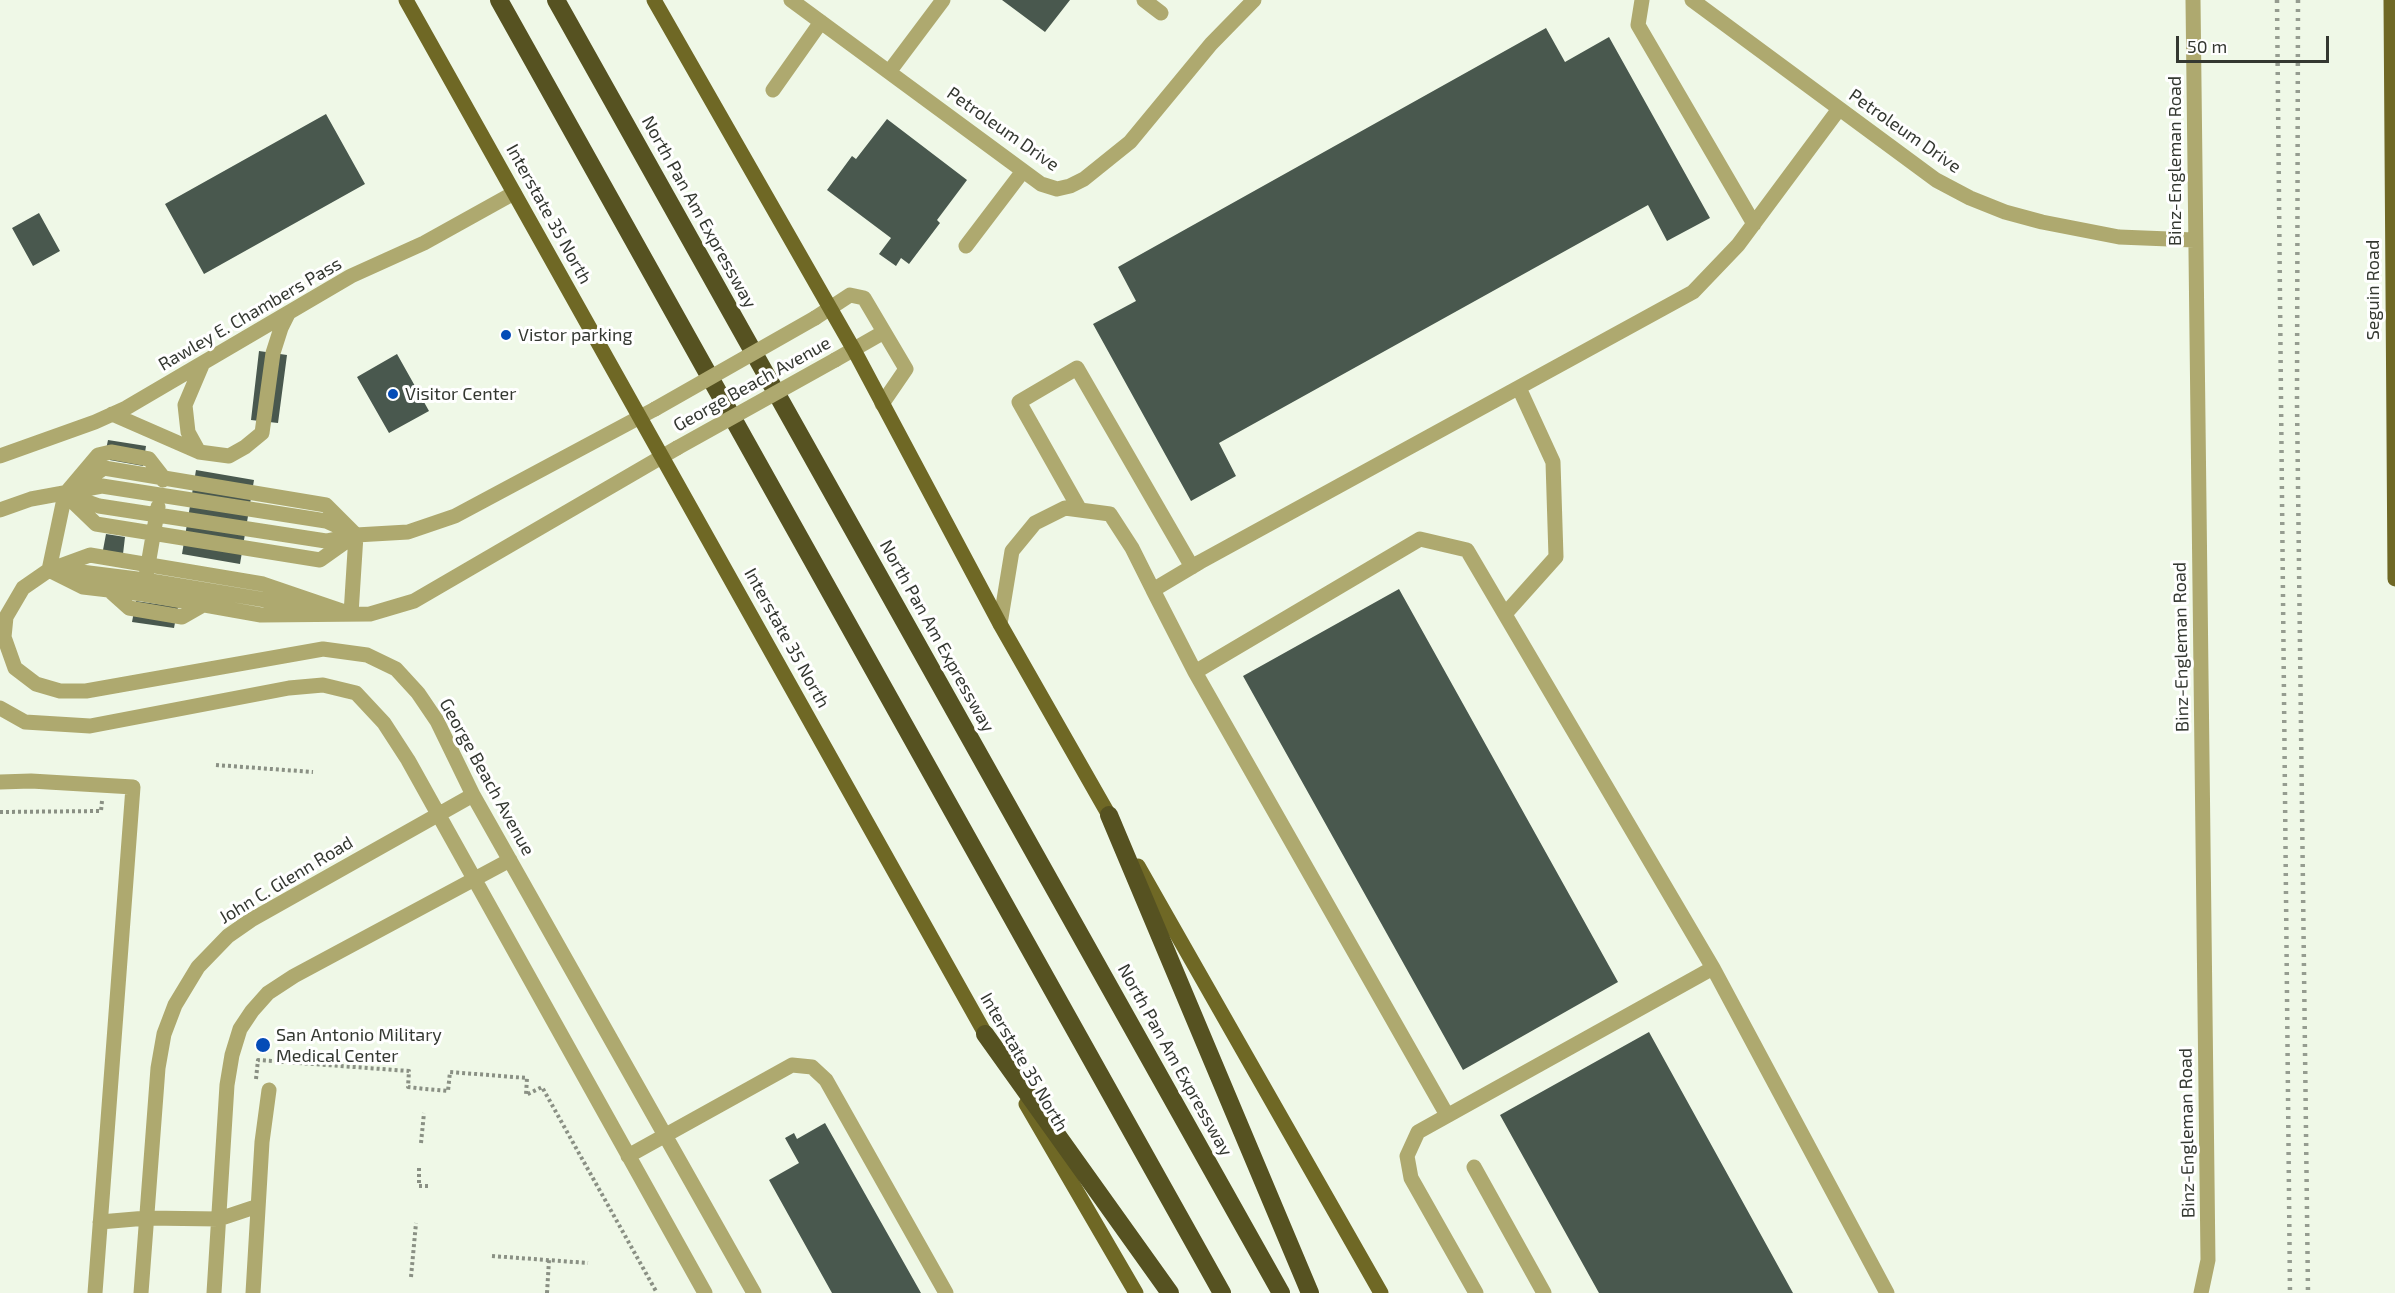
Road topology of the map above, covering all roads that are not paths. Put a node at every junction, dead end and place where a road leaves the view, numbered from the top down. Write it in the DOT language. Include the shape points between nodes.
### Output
graph roads {
  1 [pos="406,0"];
  2 [pos="499,0"];
  3 [pos="556,0"];
  4 [pos="570,0"];
  5 [pos="654,0"];
  6 [pos="791,0"];
  7 [pos="943,0"];
  8 [pos="1144,0"];
  9 [pos="1254,0"];
  10 [pos="1642,0"];
  11 [pos="1692,0"];
  12 [pos="2193,0"];
  13 [pos="2391,0"];
  14 [pos="1161,13"];
  15 [pos="821,22"];
  16 [pos="889,72"];
  17 [pos="772,90"];
  18 [pos="1839,109"];
  19 [pos="620,115"];
  20 [pos="1023,171"];
  21 [pos="2394,186"];
  22 [pos="514,193"];
  23 [pos="1754,224"];
  24 [pos="2194,240"];
  25 [pos="966,246"];
  26 [pos="829,308"];
  27 [pos="289,314"];
  28 [pos="884,332"];
  29 [pos="854,350"];
  30 [pos="203,364"];
  31 [pos="1519,388"];
  32 [pos="882,404"];
  33 [pos="112,414"];
  34 [pos="641,417"];
  35 [pos="199,452"];
  36 [pos="0,456"];
  37 [pos="662,456"];
  38 [pos="163,477"];
  39 [pos="65,494"];
  40 [pos="160,495"];
  41 [pos="0,510"];
  42 [pos="1080,510"];
  43 [pos="157,514"];
  44 [pos="153,533"];
  45 [pos="356,535"];
  46 [pos="2395,552"];
  47 [pos="1192,567"];
  48 [pos="49,570"];
  49 [pos="2395,579"];
  50 [pos="145,580"];
  51 [pos="1153,590"];
  52 [pos="110,591"];
  53 [pos="203,605"];
  54 [pos="351,614"];
  55 [pos="1505,614"];
  56 [pos="1000,624"];
  57 [pos="1195,672"];
  58 [pos="0,708"];
  59 [pos="0,782"];
  60 [pos="473,795"];
  61 [pos="438,814"];
  62 [pos="1109,815"];
  63 [pos="510,860"];
  64 [pos="474,879"];
  65 [pos="1713,968"];
  66 [pos="985,1034"];
  67 [pos="262,1087"];
  68 [pos="1447,1115"];
  69 [pos="666,1137"];
  70 [pos="628,1156"];
  71 [pos="1474,1167"];
  72 [pos="258,1206"];
  73 [pos="147,1218"];
  74 [pos="219,1219"];
  75 [pos="100,1222"];
  76 [pos="95,1293"];
  77 [pos="141,1293"];
  78 [pos="214,1293"];
  79 [pos="253,1293"];
  80 [pos="705,1293"];
  81 [pos="754,1293"];
  82 [pos="946,1293"];
  83 [pos="1136,1293"];
  84 [pos="1170,1293"];
  85 [pos="1222,1293"];
  86 [pos="1281,1293"];
  87 [pos="1310,1293"];
  88 [pos="1382,1293"];
  89 [pos="1476,1293"];
  90 [pos="1544,1293"];
  91 [pos="1887,1293"];
  92 [pos="2200,1293"];
  1 -- 22 [label="main road, Interstate 35 North"];
  2 -- 85 [label="highway"];
  3 -- 19 [label="highway, North Pan Am Expressway"];
  4 -- 19 [label="highway"];
  5 -- 26 [label="main road"];
  6 -- 15 [label="street, Petroleum Drive"];
  7 -- 16 [label="street"];
  8 -- 14 [label="street"];
  9 -- 20 [label="street, Petroleum Drive" via="1211,44 1130,141 1098,169 1070,186 1057,189 1041,184"];
  10 -- 23 [label="street" via="1638,25"];
  11 -- 18 [label="street, Petroleum Drive"];
  12 -- 24 [label="street, Binz-Engleman Road"];
  13 -- 21 [label="main road, Seguin Road"];
  15 -- 16 [label="street, Petroleum Drive"];
  15 -- 17 [label="street"];
  16 -- 20 [label="street, Petroleum Drive"];
  18 -- 23 [label="street"];
  18 -- 24 [label="street, Petroleum Drive" via="1936,180 2005,212 2119,237"];
  19 -- 86 [label="highway, North Pan Am Expressway"];
  20 -- 25 [label="street"];
  21 -- 46 [label="main road, Seguin Road"];
  22 -- 27 [label="street, Rawley E. Chambers Pass" via="424,243 351,276"];
  22 -- 34 [label="main road, Interstate 35 North"];
  23 -- 31 [label="street" via="1693,292"];
  24 -- 92 [label="street, Binz-Engleman Road" via="2208,1260"];
  26 -- 28 [label="street, George Beach Avenue" via="850,295 864,298"];
  26 -- 29 [label="main road"];
  26 -- 34 [label="street, George Beach Avenue, bridge"];
  27 -- 30 [label="street, Rawley E. Chambers Pass"];
  27 -- 35 [label="street" via="273,353 262,433 229,456"];
  28 -- 29 [label="street, George Beach Avenue"];
  28 -- 32 [label="street, George Beach Avenue" via="906,369"];
  29 -- 32 [label="main road"];
  29 -- 37 [label="street, George Beach Avenue, bridge"];
  30 -- 33 [label="street, Rawley E. Chambers Pass"];
  30 -- 35 [label="street" via="185,405 188,432"];
  31 -- 47 [label="street"];
  31 -- 55 [label="street" via="1552,462 1556,557"];
  32 -- 56 [label="main road"];
  33 -- 35 [label="street"];
  33 -- 36 [label="street, Rawley E. Chambers Pass"];
  34 -- 37 [label="main road, Interstate 35 North"];
  34 -- 45 [label="street, George Beach Avenue" via="455,516 408,532"];
  37 -- 54 [label="street, George Beach Avenue" via="414,601 370,614"];
  37 -- 66 [label="main road, Interstate 35 North"];
  38 -- 39 [label="street" via="104,468"];
  38 -- 40 [label="street"];
  38 -- 45 [label="street" via="326,505"];
  39 -- 40 [label="street" via="102,486"];
  39 -- 41 [label="street" via="30,499"];
  39 -- 43 [label="street, George Beach Avenue" via="99,506"];
  39 -- 44 [label="street" via="96,524"];
  39 -- 48 [label="street"];
  40 -- 43 [label="street"];
  40 -- 45 [label="street" via="326,521"];
  42 -- 47 [label="street" via="1020,402 1077,368"];
  42 -- 51 [label="street" via="1110,514"];
  42 -- 56 [label="street" via="1065,508 1035,523 1012,550"];
  43 -- 44 [label="street"];
  43 -- 45 [label="street, George Beach Avenue" via="326,541"];
  44 -- 45 [label="street" via="320,560"];
  44 -- 50 [label="street"];
  45 -- 54 [label="street"];
  46 -- 49 [label="main road, Seguin Road"];
  47 -- 51 [label="street"];
  48 -- 50 [label="street"];
  48 -- 52 [label="street" via="82,587"];
  48 -- 60 [label="street, George Beach Avenue" via="24,588 6,617 4,637 15,668 36,684 60,691 86,691 323,649 367,656 396,669 418,693 437,721"];
  50 -- 52 [label="street"];
  50 -- 53 [label="street"];
  50 -- 54 [label="street"];
  51 -- 57 [label="street"];
  52 -- 53 [label="street" via="129,608 182,617"];
  53 -- 54 [label="street" via="261,615"];
  55 -- 57 [label="street" via="1467,550 1420,539"];
  55 -- 65 [label="street"];
  56 -- 62 [label="main road"];
  57 -- 68 [label="street"];
  58 -- 61 [label="street" via="25,722 90,726 323,685 356,693 384,723"];
  59 -- 75 [label="street" via="133,786"];
  60 -- 61 [label="street, John C. Glenn Road"];
  60 -- 63 [label="street, George Beach Avenue"];
  61 -- 64 [label="street"];
  61 -- 73 [label="street, John C. Glenn Road" via="251,920 228,936 198,967 175,1005 164,1034"];
  62 -- 87 [label="highway"];
  62 -- 88 [label="main road"];
  63 -- 64 [label="street"];
  63 -- 69 [label="street, George Beach Avenue"];
  64 -- 70 [label="street"];
  64 -- 74 [label="street" via="294,976 268,993 252,1011 237,1038 226,1085"];
  65 -- 68 [label="street"];
  65 -- 91 [label="street"];
  66 -- 83 [label="main road, Interstate 35 North"];
  66 -- 84 [label="highway"];
  67 -- 72 [label="street"];
  68 -- 89 [label="street" via="1418,1132 1407,1156 1411,1178"];
  69 -- 70 [label="street"];
  69 -- 81 [label="street, George Beach Avenue"];
  69 -- 82 [label="street" via="792,1065 812,1067 826,1080"];
  70 -- 80 [label="street"];
  71 -- 90 [label="street"];
  72 -- 74 [label="street"];
  72 -- 79 [label="street"];
  73 -- 74 [label="street"];
  73 -- 75 [label="street"];
  73 -- 77 [label="street, John C. Glenn Road"];
  74 -- 78 [label="street"];
  75 -- 76 [label="street"];
}
